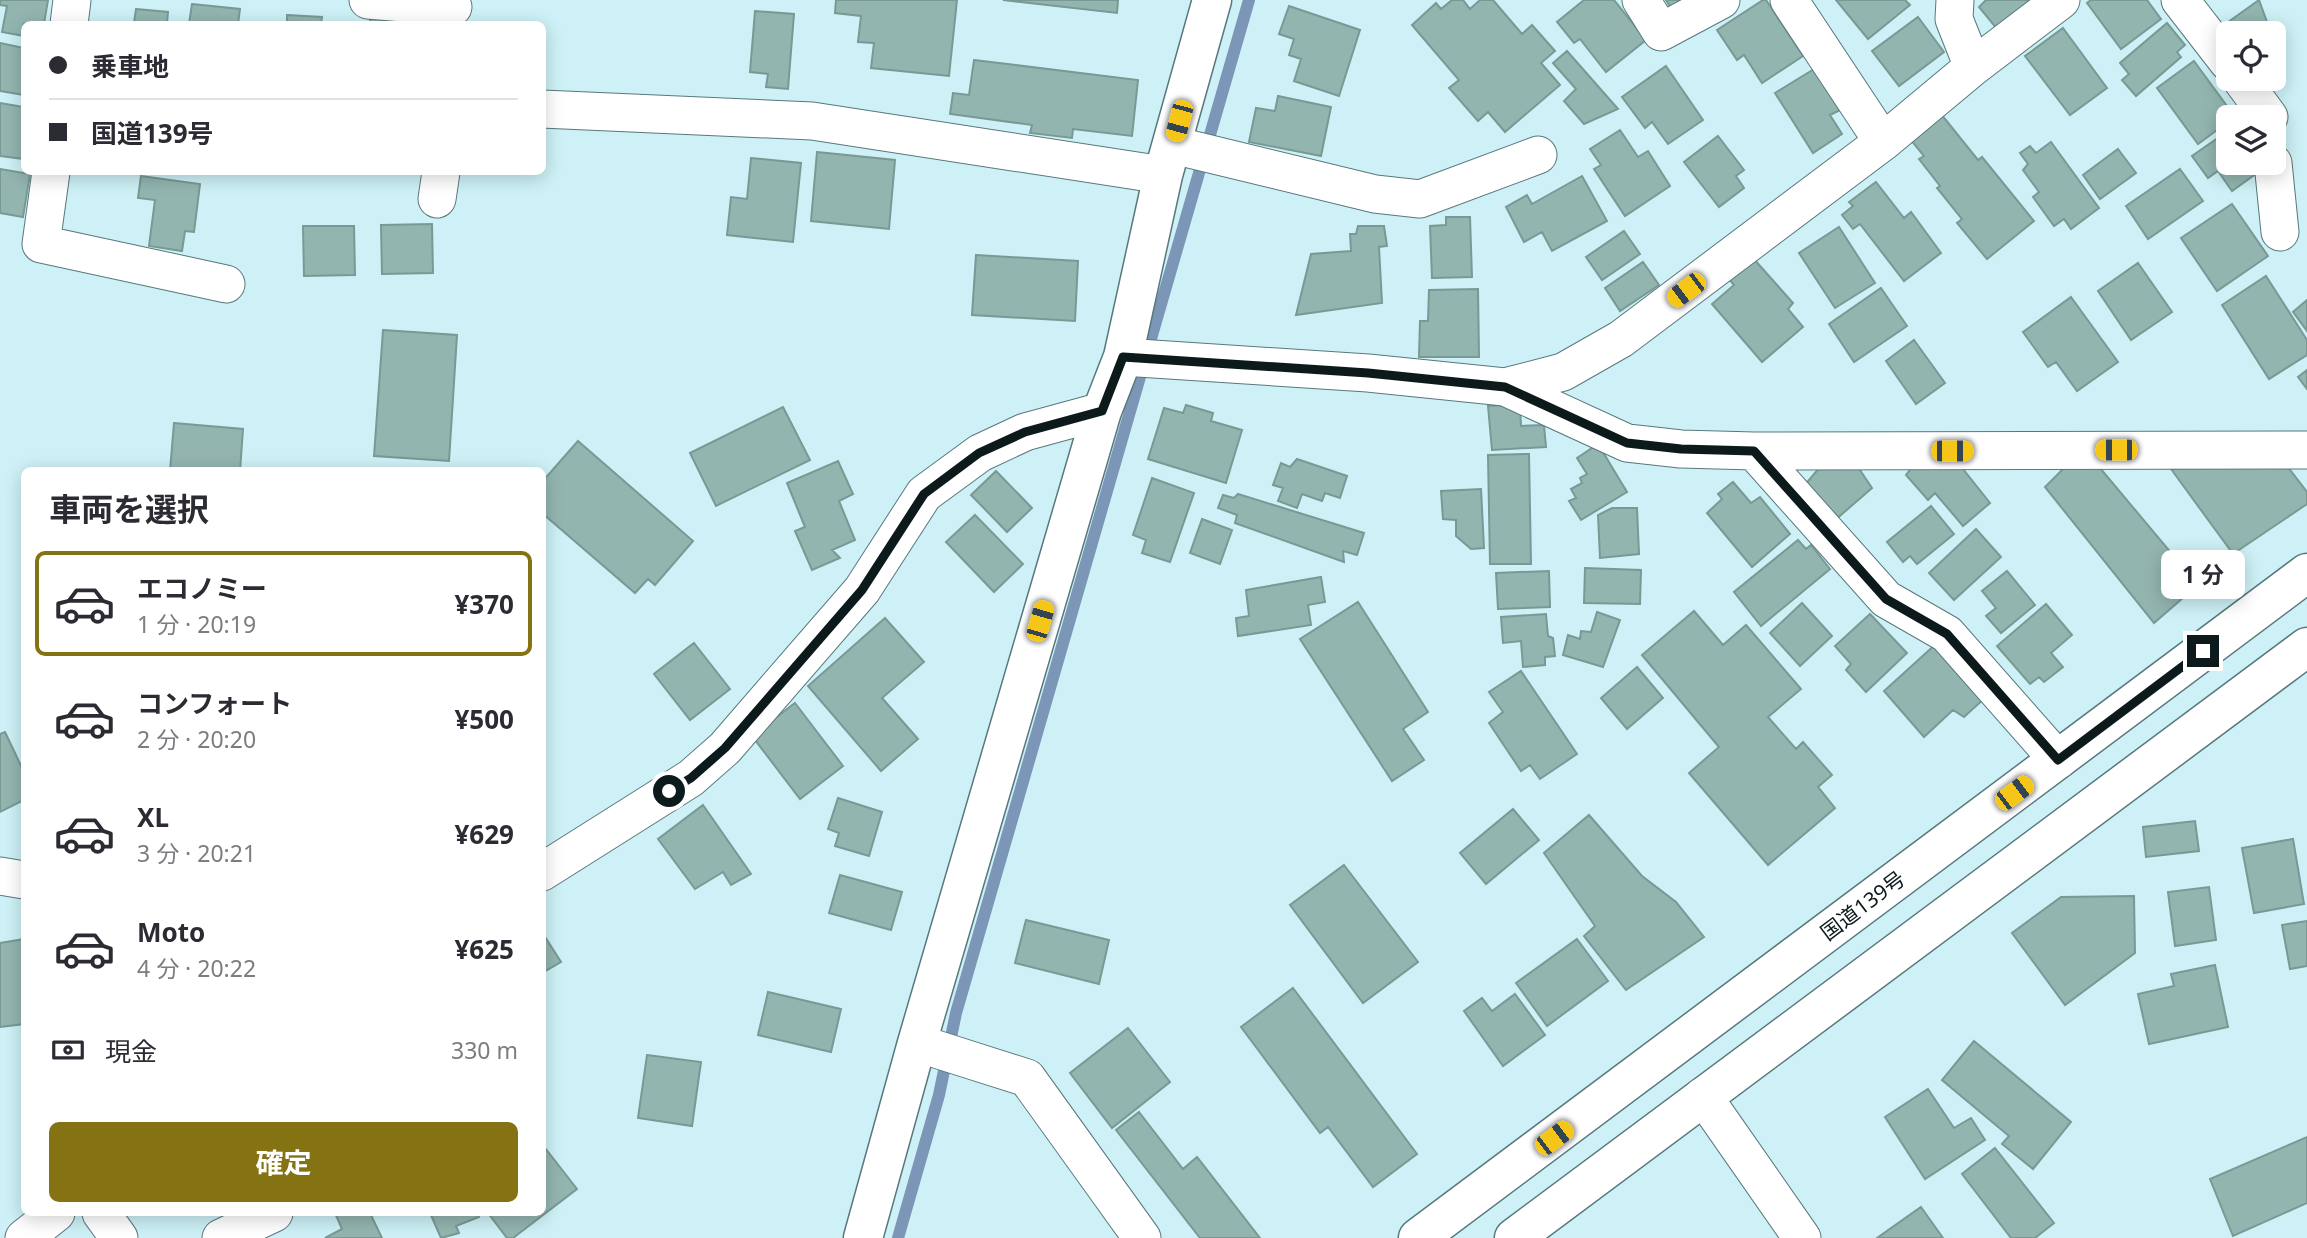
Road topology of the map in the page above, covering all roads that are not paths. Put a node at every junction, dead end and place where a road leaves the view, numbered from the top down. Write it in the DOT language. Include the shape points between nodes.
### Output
graph roads {
  1 [pos="72,0"];
  2 [pos="368,0"];
  3 [pos="1212,0"];
  4 [pos="1641,0"];
  5 [pos="1721,0"];
  6 [pos="1789,0"];
  7 [pos="1955,0"];
  8 [pos="2061,0"];
  9 [pos="2180,0"];
  10 [pos="453,11"];
  11 [pos="69,21"];
  12 [pos="2216,46"];
  13 [pos="1973,67"];
  14 [pos="546,109"];
  15 [pos="1883,142"];
  16 [pos="1538,155"];
  17 [pos="1174,156"];
  18 [pos="51,175"];
  19 [pos="2274,175"];
  20 [pos="2280,232"];
  21 [pos="226,284"];
  22 [pos="1124,357"];
  23 [pos="1505,387"];
  24 [pos="1102,411"];
  25 [pos="2307,450"];
  26 [pos="1754,451"];
  27 [pos="2307,573"];
  28 [pos="2307,647"];
  29 [pos="2058,760"];
  30 [pos="546,869"];
  31 [pos="0,876"];
  32 [pos="21,880"];
  33 [pos="924,1045"];
  34 [pos="1703,1096"];
  35 [pos="52,1216"];
  36 [pos="103,1216"];
  37 [pos="268,1216"];
  38 [pos="24,1238"];
  39 [pos="119,1238"];
  40 [pos="221,1238"];
  41 [pos="863,1238"];
  42 [pos="1142,1238"];
  43 [pos="1418,1238"];
  44 [pos="1514,1238"];
  45 [pos="1802,1238"];
  1 -- 11 [label="street"];
  2 -- 10 [label="street"];
  3 -- 17 [label="main road"];
  4 -- 5 [label="street" via="1661,32"];
  6 -- 15 [label="street"];
  7 -- 13 [label="street" via="1954,19"];
  8 -- 13 [label="street"];
  9 -- 12 [label="street"];
  13 -- 15 [label="street"];
  14 -- 17 [label="street" via="812,121"];
  15 -- 23 [label="street" via="1621,339 1563,372"];
  16 -- 17 [label="street" via="1420,199 1375,194 1224,157"];
  17 -- 22 [label="main road"];
  18 -- 21 [label="street" via="41,244"];
  19 -- 20 [label="street"];
  22 -- 23 [label="street"];
  22 -- 24 [label="main road"];
  23 -- 26 [label="street" via="1627,443"];
  24 -- 30 [label="street" via="1025,432 979,453 924,494 862,590 725,748 691,778"];
  24 -- 33 [label="main road"];
  25 -- 26 [label="street"];
  26 -- 29 [label="street" via="1886,599 1947,634"];
  27 -- 29 [label="main road, 国道139号"];
  28 -- 34 [label="main road"];
  29 -- 43 [label="main road, 国道139号"];
  31 -- 32 [label="street"];
  33 -- 41 [label="main road"];
  33 -- 42 [label="street" via="1027,1078"];
  34 -- 44 [label="main road"];
  34 -- 45 [label="street"];
  35 -- 38 [label="street"];
  36 -- 39 [label="street"];
  37 -- 40 [label="street"];
}
